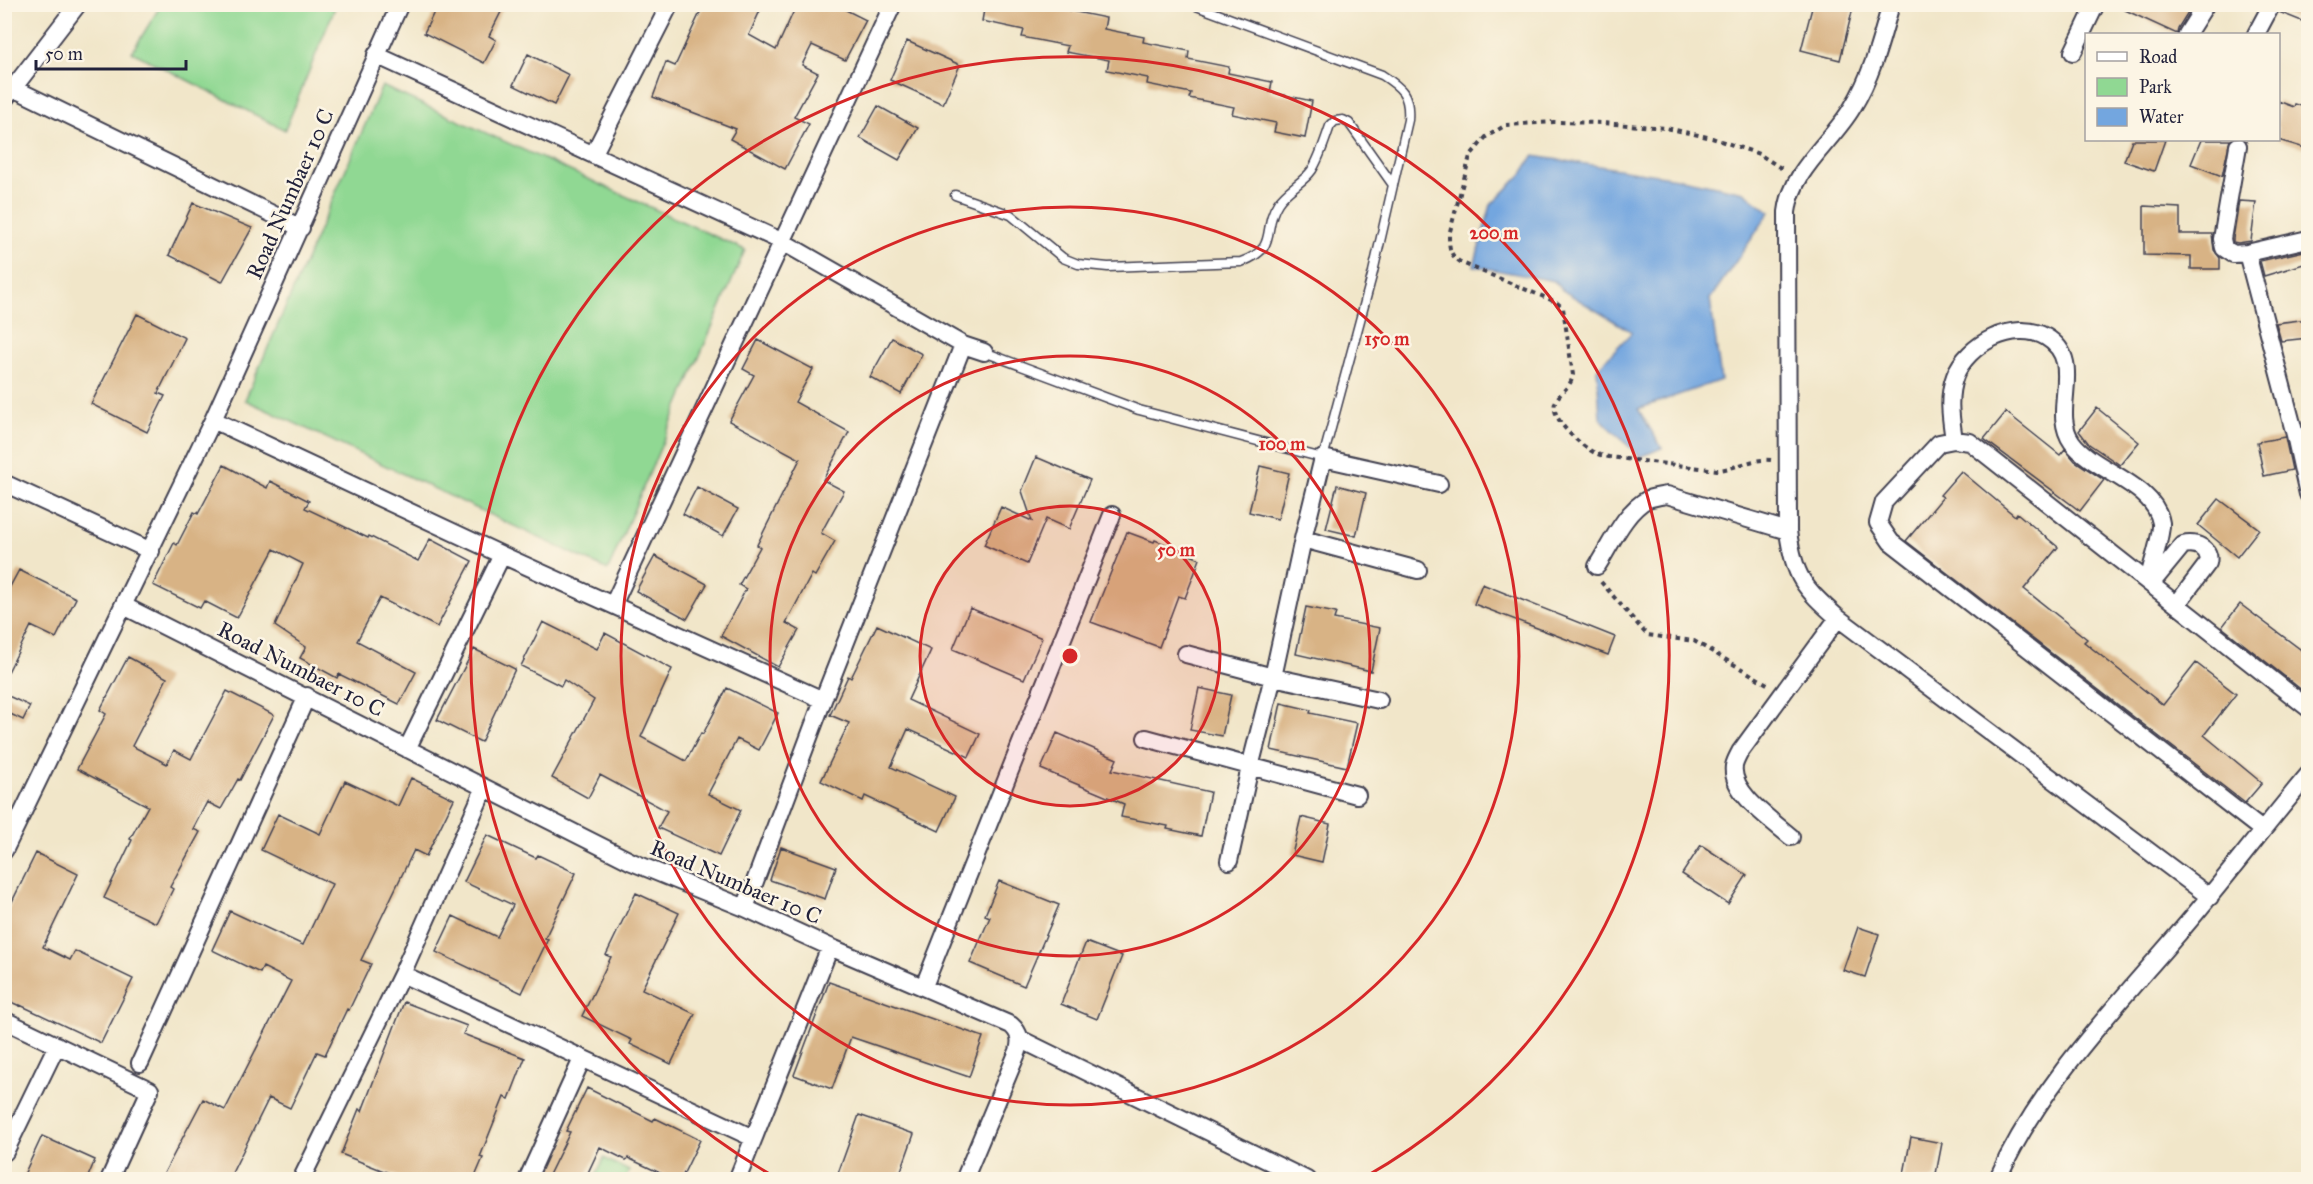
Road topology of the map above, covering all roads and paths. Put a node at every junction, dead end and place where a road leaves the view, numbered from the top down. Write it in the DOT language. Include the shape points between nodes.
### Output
graph roads {
  1 [pos="78,4"];
  2 [pos="400,4"];
  3 [pos="670,4"];
  4 [pos="893,4"];
  5 [pos="1191,4"];
  6 [pos="1892,4"];
  7 [pos="2096,4"];
  8 [pos="2206,4"];
  9 [pos="2272,4"];
  10 [pos="2188,33"];
  11 [pos="2257,33"];
  12 [pos="2073,52"];
  13 [pos="376,56"];
  14 [pos="9,94"];
  15 [pos="2238,146"];
  16 [pos="593,155"];
  17 [pos="1798,178"];
  18 [pos="1393,185"];
  19 [pos="955,195"];
  20 [pos="301,228"];
  21 [pos="2308,239"];
  22 [pos="781,240"];
  23 [pos="2247,253"];
  24 [pos="963,345"];
  25 [pos="984,352"];
  26 [pos="213,420"];
  27 [pos="2302,434"];
  28 [pos="1954,440"];
  29 [pos="1323,458"];
  30 [pos="1788,461"];
  31 [pos="4,483"];
  32 [pos="1439,484"];
  33 [pos="2308,494"];
  34 [pos="1112,515"];
  35 [pos="1788,531"];
  36 [pos="1303,539"];
  37 [pos="151,551"];
  38 [pos="502,555"];
  39 [pos="1597,566"];
  40 [pos="1418,570"];
  41 [pos="2150,583"];
  42 [pos="2177,604"];
  43 [pos="613,605"];
  44 [pos="124,606"];
  45 [pos="1838,618"];
  46 [pos="1186,654"];
  47 [pos="1273,677"];
  48 [pos="1782,693"];
  49 [pos="307,696"];
  50 [pos="823,699"];
  51 [pos="1380,700"];
  52 [pos="2308,708"];
  53 [pos="1146,738"];
  54 [pos="407,749"];
  55 [pos="1250,767"];
  56 [pos="2308,775"];
  57 [pos="484,789"];
  58 [pos="1357,795"];
  59 [pos="2262,830"];
  60 [pos="1791,837"];
  61 [pos="7,842"];
  62 [pos="1229,861"];
  63 [pos="2210,897"];
  64 [pos="745,908"];
  65 [pos="830,947"];
  66 [pos="402,974"];
  67 [pos="924,986"];
  68 [pos="4,1020"];
  69 [pos="1020,1039"];
  70 [pos="57,1045"];
  71 [pos="582,1059"];
  72 [pos="140,1063"];
  73 [pos="753,1138"];
  74 [pos="5,1152"];
  75 [pos="109,1179"];
  76 [pos="302,1179"];
  77 [pos="526,1179"];
  78 [pos="737,1179"];
  79 [pos="964,1179"];
  80 [pos="1307,1179"];
  81 [pos="1997,1179"];
  1 -- 14 [label="street"];
  2 -- 13 [label="street, Road Numbaer 10 C"];
  3 -- 16 [label="street"];
  4 -- 22 [label="street"];
  5 -- 18 [label="lane" via="1382,75 1401,88 1407,98 1408,120"];
  6 -- 17 [label="street" via="1865,85 1851,110"];
  7 -- 12 [label="street"];
  8 -- 10 [label="street"];
  9 -- 11 [label="street"];
  13 -- 16 [label="street"];
  13 -- 20 [label="street, Road Numbaer 10 C"];
  14 -- 20 [label="street"];
  15 -- 23 [label="street" via="2222,239 2224,248 2233,254"];
  16 -- 22 [label="street"];
  17 -- 30 [label="street" via="1789,195 1787,212"];
  17 -- 30 [label="path" via="1759,154 1666,128 1554,122 1506,125 1485,137 1470,156 1449,235 1453,257 1462,263 1557,302 1563,308 1573,375 1555,410 1562,426 1594,453 1717,470 1753,460"];
  18 -- 19 [label="lane" via="1349,123 1335,121 1311,170 1279,201 1266,242 1255,257 1241,262 1108,267 1063,258 1011,215"];
  18 -- 29 [label="lane"];
  20 -- 26 [label="street, Road Numbaer 10 C"];
  21 -- 23 [label="street"];
  22 -- 24 [label="street"];
  22 -- 43 [label="street"];
  23 -- 27 [label="street"];
  24 -- 25 [label="street"];
  24 -- 50 [label="street"];
  25 -- 29 [label="lane" via="1140,410"];
  26 -- 37 [label="street, Road Numbaer 10 C"];
  26 -- 38 [label="street"];
  27 -- 33 [label="street"];
  28 -- 41 [label="street" via="1970,442 1981,450"];
  28 -- 41 [label="street" via="1951,396 1955,375 1966,360 2003,333 2022,331 2045,337 2061,352 2067,367 2063,418 2066,434 2084,453 2139,490 2156,510 2161,524"];
  28 -- 59 [label="street" via="1939,444 1884,501 1878,523 1883,533"];
  29 -- 32 [label="street"];
  29 -- 36 [label="street"];
  30 -- 35 [label="street"];
  31 -- 37 [label="street"];
  34 -- 67 [label="street"];
  35 -- 39 [label="street" via="1667,495 1650,498 1631,514"];
  35 -- 45 [label="street" via="1794,567 1821,603"];
  36 -- 40 [label="street"];
  36 -- 47 [label="street"];
  37 -- 44 [label="street, Road Numbaer 10 C"];
  38 -- 43 [label="street"];
  38 -- 54 [label="street"];
  39 -- 48 [label="path" via="1600,581 1643,633 1694,641"];
  41 -- 42 [label="street"];
  41 -- 42 [label="street" via="2183,545 2201,547 2208,553 2208,563"];
  42 -- 52 [label="street"];
  43 -- 50 [label="street"];
  44 -- 49 [label="street, Road Numbaer 10 C"];
  44 -- 61 [label="street"];
  45 -- 48 [label="street"];
  45 -- 63 [label="street"];
  46 -- 47 [label="street"];
  47 -- 51 [label="street"];
  47 -- 55 [label="street"];
  48 -- 60 [label="street" via="1734,766 1743,794"];
  49 -- 54 [label="street, Road Numbaer 10 C"];
  49 -- 72 [label="street"];
  50 -- 64 [label="street"];
  53 -- 55 [label="street"];
  54 -- 57 [label="street, Road Numbaer 10 C"];
  55 -- 58 [label="street"];
  55 -- 62 [label="street"];
  56 -- 59 [label="street"];
  57 -- 64 [label="street, Road Numbaer 10 C" via="632,862"];
  57 -- 66 [label="street"];
  59 -- 63 [label="street"];
  63 -- 81 [label="street" via="2065,1066"];
  64 -- 65 [label="street, Road Numbaer 10 C"];
  65 -- 67 [label="street"];
  65 -- 73 [label="street, Road Numbaer 10 C"];
  66 -- 71 [label="street"];
  66 -- 76 [label="street"];
  67 -- 69 [label="street" via="1011,1025"];
  68 -- 70 [label="street"];
  69 -- 79 [label="street"];
  69 -- 80 [label="street"];
  70 -- 74 [label="street"];
  70 -- 75 [label="street" via="150,1090"];
  71 -- 73 [label="street"];
  71 -- 77 [label="street"];
  73 -- 78 [label="street, Road Numbaer 10 C"];
}
